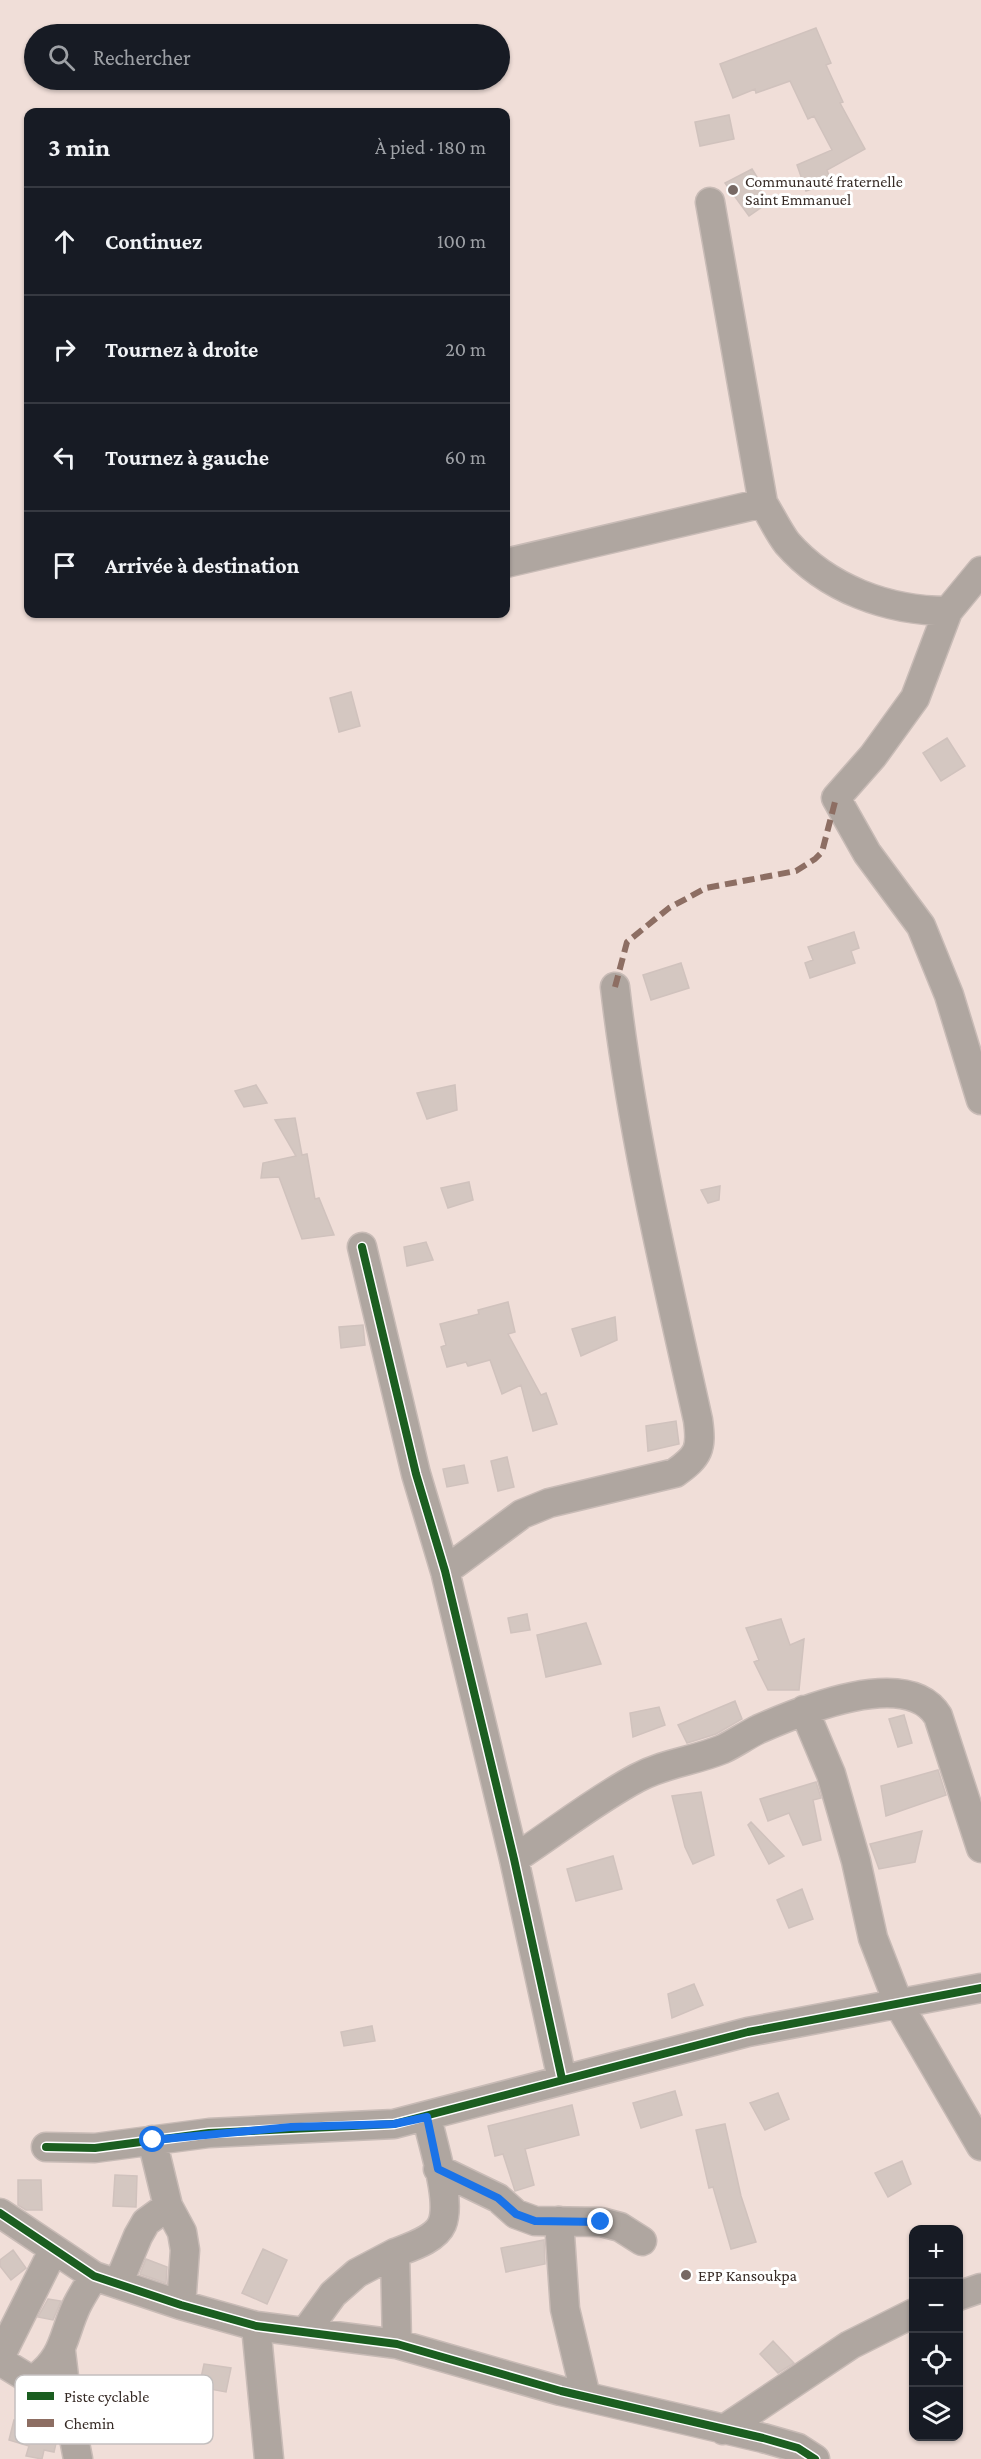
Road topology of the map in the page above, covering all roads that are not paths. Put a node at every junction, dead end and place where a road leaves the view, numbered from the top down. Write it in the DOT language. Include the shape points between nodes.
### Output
graph roads {
  1 [pos="710,202"];
  2 [pos="763,503"];
  3 [pos="510,563"];
  4 [pos="981,572"];
  5 [pos="948,611"];
  6 [pos="615,987"];
  7 [pos="981,1100"];
  8 [pos="362,1247"];
  9 [pos="446,1571"];
  10 [pos="804,1710"];
  11 [pos="981,1848"];
  12 [pos="514,1859"];
  13 [pos="981,1988"];
  14 [pos="899,2005"];
  15 [pos="561,2079"];
  16 [pos="427,2117"];
  17 [pos="153,2140"];
  18 [pos="981,2146"];
  19 [pos="46,2147"];
  20 [pos="438,2169"];
  21 [pos="168,2206"];
  22 [pos="0,2213"];
  23 [pos="559,2221"];
  24 [pos="642,2241"];
  25 [pos="54,2249"];
  26 [pos="395,2253"];
  27 [pos="106,2280"];
  28 [pos="981,2288"];
  29 [pos="963,2294"];
  30 [pos="181,2305"];
  31 [pos="909,2316"];
  32 [pos="256,2326"];
  33 [pos="306,2331"];
  34 [pos="397,2344"];
  35 [pos="61,2352"];
  36 [pos="0,2359"];
  37 [pos="23,2375"];
  38 [pos="39,2375"];
  39 [pos="63,2375"];
  40 [pos="586,2397"];
  41 [pos="723,2430"];
  42 [pos="75,2444"];
  43 [pos="798,2455"];
  44 [pos="78,2459"];
  45 [pos="269,2459"];
  1 -- 2 [label="street"];
  2 -- 3 [label="street"];
  2 -- 5 [label="street" via="786,542 817,572 873,600 921,611"];
  4 -- 5 [label="street"];
  5 -- 7 [label="street" via="915,698 836,798 867,853 921,926 949,995"];
  6 -- 9 [label="street" via="625,1074 643,1172 701,1444 692,1461 675,1473 549,1503 522,1514"];
  8 -- 9 [label="street" via="416,1474"];
  9 -- 12 [label="street"];
  10 -- 11 [label="street" via="872,1694 902,1695 931,1706 938,1716"];
  10 -- 12 [label="street" via="724,1748 662,1765"];
  10 -- 14 [label="street" via="831,1774 873,1938"];
  12 -- 15 [label="street"];
  13 -- 14 [label="street"];
  14 -- 15 [label="street" via="748,2032"];
  14 -- 18 [label="street"];
  15 -- 16 [label="street"];
  16 -- 17 [label="street" via="394,2124 291,2127"];
  16 -- 20 [label="street"];
  17 -- 19 [label="street" via="95,2148"];
  17 -- 21 [label="street"];
  20 -- 23 [label="street" via="498,2198 516,2214 535,2221"];
  20 -- 26 [label="street" via="446,2206 442,2225 428,2239"];
  21 -- 27 [label="street" via="146,2222"];
  21 -- 30 [label="street" via="182,2232 185,2250"];
  22 -- 25 [label="street"];
  23 -- 24 [label="street" via="601,2222 620,2227"];
  23 -- 40 [label="street" via="565,2309"];
  25 -- 27 [label="street"];
  25 -- 36 [label="street"];
  26 -- 33 [label="street" via="357,2273 333,2294"];
  26 -- 34 [label="street"];
  27 -- 30 [label="street"];
  27 -- 35 [label="street" via="76,2306"];
  28 -- 29 [label="street"];
  30 -- 32 [label="street"];
  31 -- 41 [label="street" via="850,2345"];
  32 -- 33 [label="street"];
  32 -- 45 [label="street"];
  33 -- 34 [label="street"];
  34 -- 40 [label="street"];
  35 -- 38 [label="street"];
  35 -- 39 [label="street"];
  36 -- 37 [label="street"];
  40 -- 41 [label="street"];
  41 -- 43 [label="street"];
  42 -- 44 [label="street"];
}
